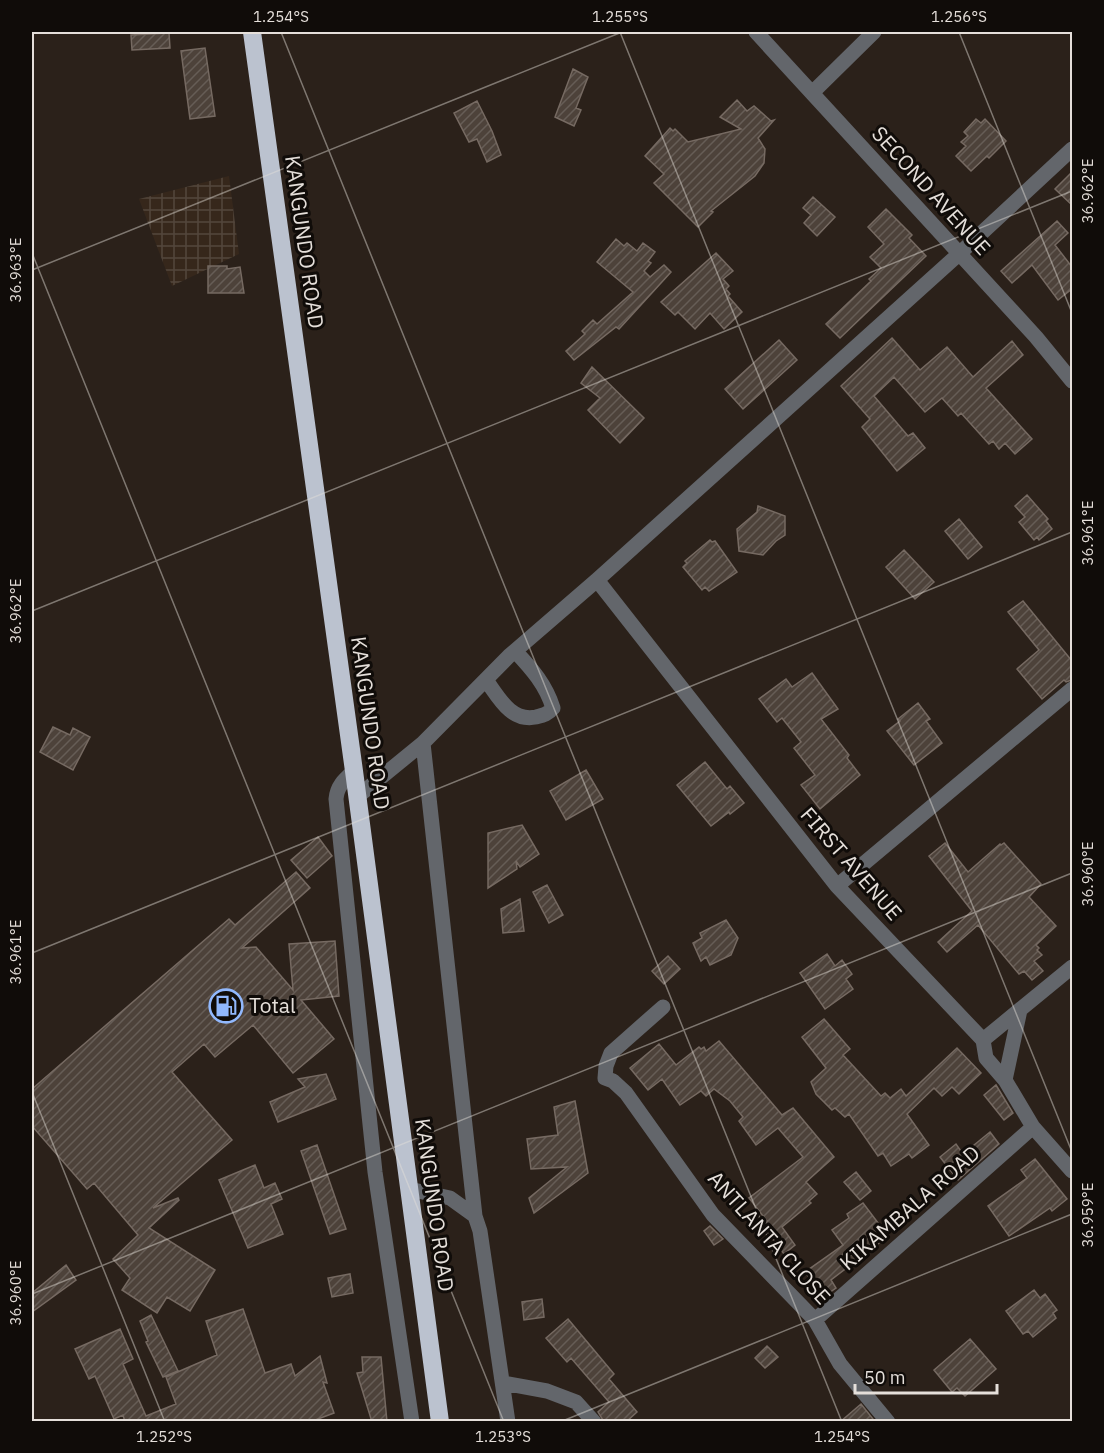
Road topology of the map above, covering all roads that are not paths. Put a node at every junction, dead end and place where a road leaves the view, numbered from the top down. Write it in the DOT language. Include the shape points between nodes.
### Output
graph roads {
  1 [pos="252,32"];
  2 [pos="756,32"];
  3 [pos="874,32"];
  4 [pos="812,93"];
  5 [pos="1072,148"];
  6 [pos="960,253"];
  7 [pos="1072,381"];
  8 [pos="597,580"];
  9 [pos="515,651"];
  10 [pos="486,680"];
  11 [pos="1072,689"];
  12 [pos="423,743"];
  13 [pos="354,771"];
  14 [pos="357,797"];
  15 [pos="837,886"];
  16 [pos="1072,967"];
  17 [pos="663,1007"];
  18 [pos="1020,1010"];
  19 [pos="983,1040"];
  20 [pos="1005,1080"];
  21 [pos="1033,1127"];
  22 [pos="1072,1171"];
  23 [pos="409,1189"];
  24 [pos="475,1216"];
  25 [pos="815,1320"];
  26 [pos="503,1383"];
  27 [pos="412,1422"];
  28 [pos="440,1422"];
  29 [pos="508,1422"];
  30 [pos="594,1422"];
  31 [pos="888,1422"];
  1 -- 13 [label="highway, KANGUNDO ROAD"];
  2 -- 4 [label="street, SECOND AVENUE"];
  3 -- 4 [label="street"];
  4 -- 6 [label="street, SECOND AVENUE"];
  5 -- 6 [label="street"];
  6 -- 7 [label="street, SECOND AVENUE"];
  6 -- 8 [label="street"];
  8 -- 9 [label="street"];
  8 -- 15 [label="street, FIRST AVENUE"];
  9 -- 10 [label="street"];
  9 -- 10 [label="street" via="549,695 553,708 548,714 524,718 515,715"];
  10 -- 12 [label="street"];
  11 -- 15 [label="street"];
  12 -- 14 [label="street"];
  12 -- 24 [label="street"];
  13 -- 14 [label="highway, KANGUNDO ROAD"];
  13 -- 27 [label="street" via="341,783 336,800 375,1172"];
  14 -- 23 [label="highway, KANGUNDO ROAD"];
  15 -- 19 [label="street, FIRST AVENUE"];
  16 -- 18 [label="street"];
  17 -- 25 [label="street, ANTLANTA CLOSE" via="611,1053 605,1078 626,1093 713,1215"];
  18 -- 19 [label="street"];
  18 -- 20 [label="street"];
  19 -- 20 [label="street, FIRST AVENUE" via="986,1058"];
  20 -- 21 [label="street, FIRST AVENUE"];
  21 -- 22 [label="street, FIRST AVENUE"];
  21 -- 25 [label="street, KIKAMBALA ROAD"];
  23 -- 24 [label="street" via="450,1198"];
  23 -- 28 [label="highway, KANGUNDO ROAD"];
  24 -- 26 [label="street"];
  25 -- 31 [label="street, ANTLANTA CLOSE" via="840,1364"];
  26 -- 29 [label="street"];
  26 -- 30 [label="street" via="547,1391 576,1402"];
}
